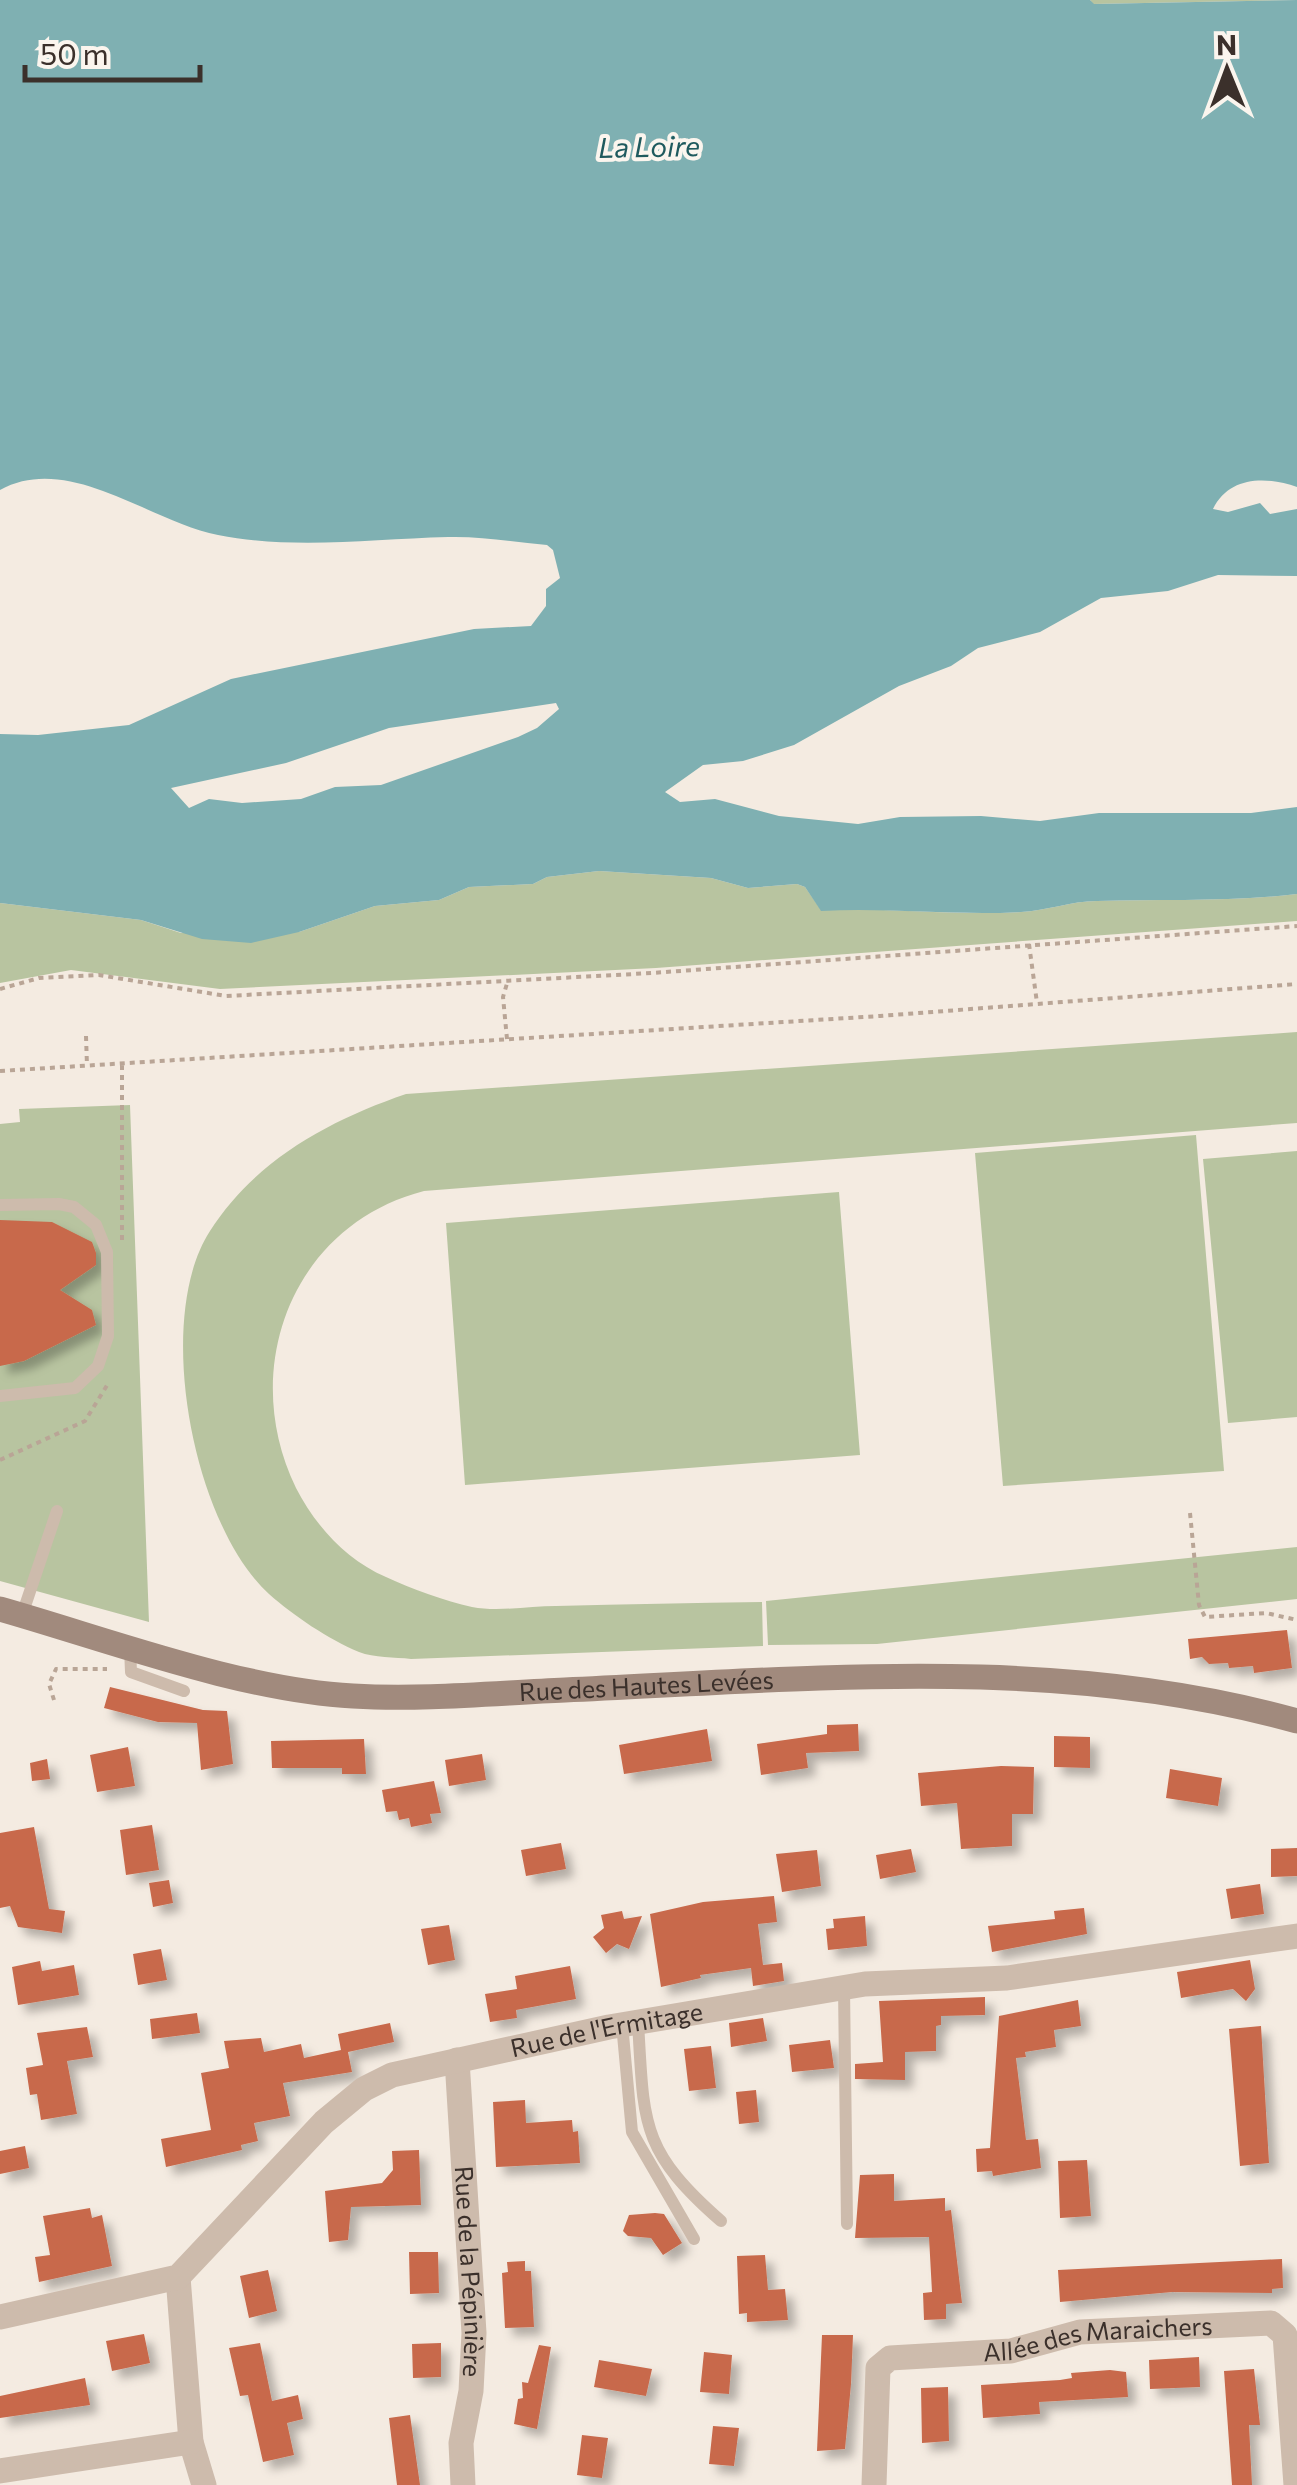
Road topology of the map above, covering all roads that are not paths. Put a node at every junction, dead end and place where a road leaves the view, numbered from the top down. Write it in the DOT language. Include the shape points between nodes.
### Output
graph roads {
  1 [pos="0,1205"];
  2 [pos="0,1396"];
  3 [pos="58,1511"];
  4 [pos="11,1612"];
  5 [pos="130,1645"];
  6 [pos="184,1691"];
  7 [pos="1297,1722"];
  8 [pos="1297,1936"];
  9 [pos="844,1988"];
  10 [pos="630,2023"];
  11 [pos="458,2060"];
  12 [pos="721,2222"];
  13 [pos="847,2224"];
  14 [pos="694,2239"];
  15 [pos="178,2277"];
  16 [pos="0,2317"];
  17 [pos="191,2442"];
  18 [pos="0,2472"];
  19 [pos="204,2485"];
  20 [pos="463,2485"];
  21 [pos="874,2485"];
  22 [pos="1296,2485"];
  1 -- 2 [label="lane" via="74,1207 96,1225 107,1252 108,1336 98,1366 75,1388"];
  3 -- 4 [label="lane"];
  4 -- 5 [label="street, Rue des Hautes Levées"];
  5 -- 6 [label="lane" via="131,1672"];
  5 -- 7 [label="street, Rue des Hautes Levées" via="253,1680 352,1696 934,1676 1070,1684"];
  8 -- 9 [label="street, Rue de l'Ermitage" via="1006,1978"];
  9 -- 10 [label="street, Rue de l'Ermitage"];
  9 -- 13 [label="lane"];
  10 -- 11 [label="street, Rue de l'Ermitage"];
  10 -- 12 [label="lane" via="650,2139 683,2188"];
  10 -- 14 [label="lane" via="632,2132"];
  11 -- 15 [label="street, Rue de l'Ermitage" via="392,2075 364,2090 324,2122"];
  11 -- 20 [label="street, Rue de la Pépinière" via="474,2348 461,2443"];
  15 -- 16 [label="street"];
  15 -- 17 [label="street"];
  17 -- 18 [label="street"];
  17 -- 19 [label="street"];
  21 -- 22 [label="street, Allée des Maraichers" via="878,2368 890,2358 1012,2351 1080,2332 1271,2323 1285,2335"];
}
